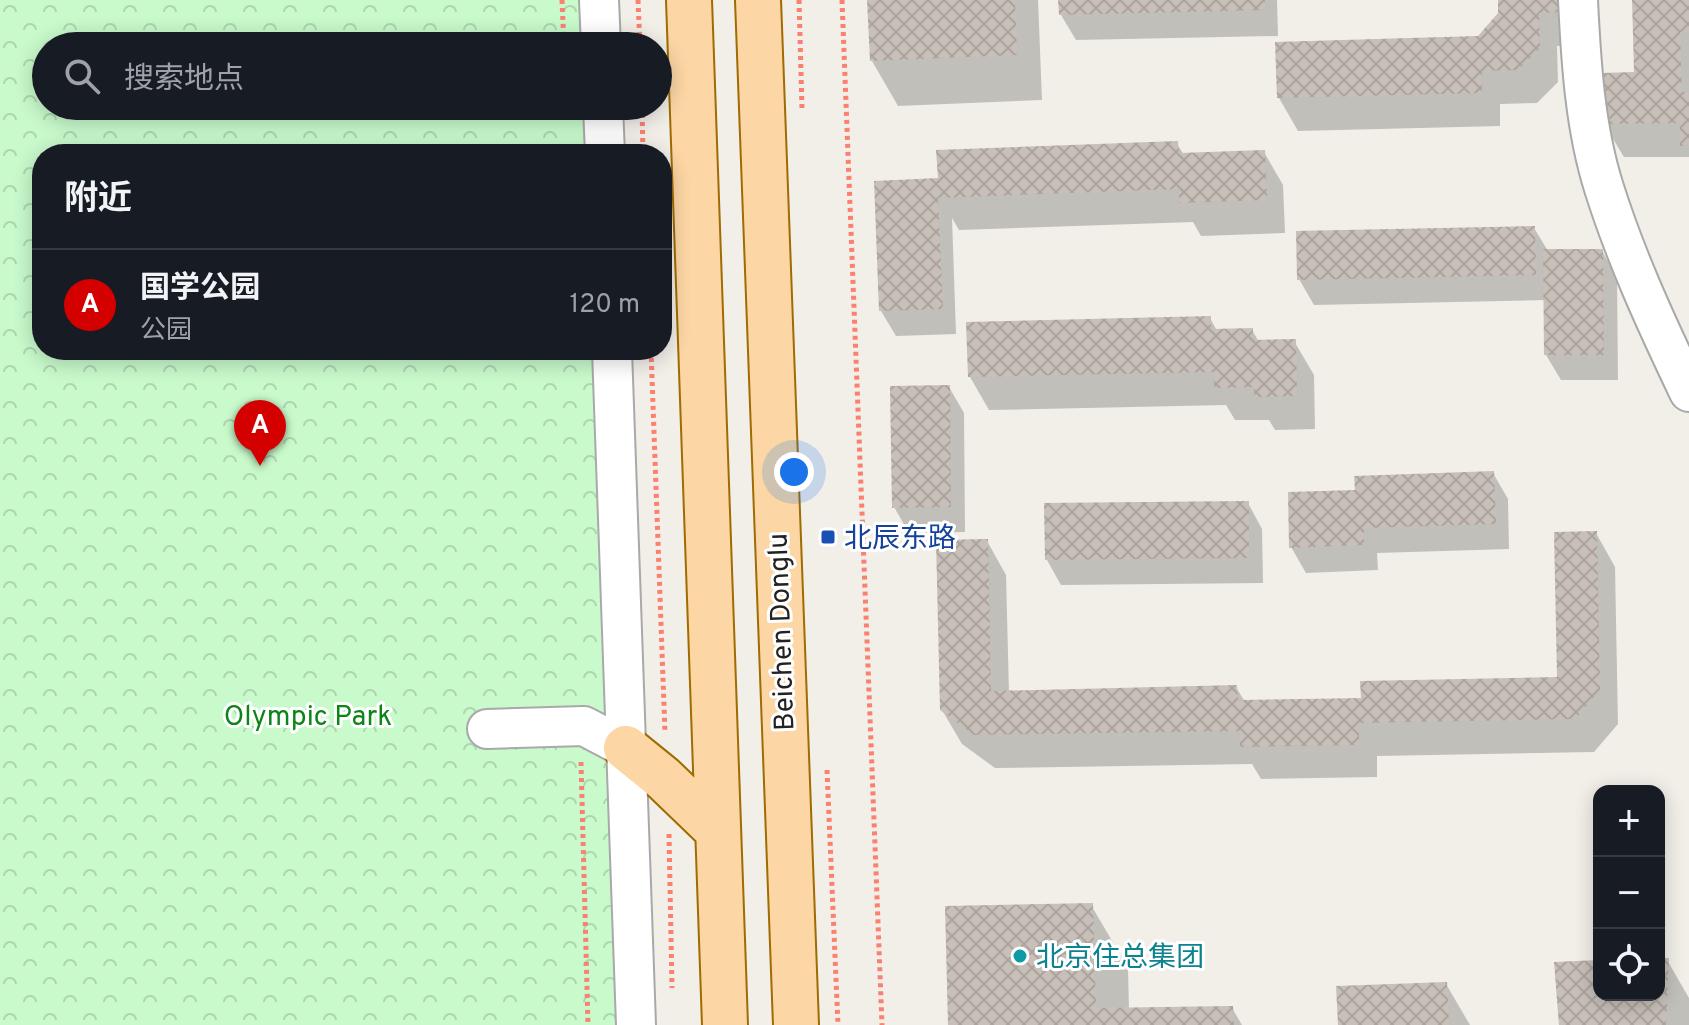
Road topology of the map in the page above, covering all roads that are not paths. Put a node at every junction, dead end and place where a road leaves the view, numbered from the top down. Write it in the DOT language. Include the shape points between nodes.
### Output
graph roads {
  1 [pos="599,0"];
  2 [pos="689,0"];
  3 [pos="758,0"];
  4 [pos="1578,0"];
  5 [pos="600,32"];
  6 [pos="604,120"];
  7 [pos="605,144"];
  8 [pos="612,360"];
  9 [pos="1689,392"];
  10 [pos="487,729"];
  11 [pos="626,748"];
  12 [pos="717,830"];
  13 [pos="636,1025"];
  14 [pos="725,1025"];
  15 [pos="796,1025"];
  1 -- 5 [label="street"];
  2 -- 12 [label="main road"];
  3 -- 15 [label="main road, Beichen Donglu"];
  4 -- 9 [label="street" via="1582,77 1603,186 1647,304"];
  6 -- 7 [label="street"];
  8 -- 11 [label="street"];
  10 -- 11 [label="street" via="584,726"];
  11 -- 12 [label="main road"];
  11 -- 13 [label="street"];
  12 -- 14 [label="main road"];
}
